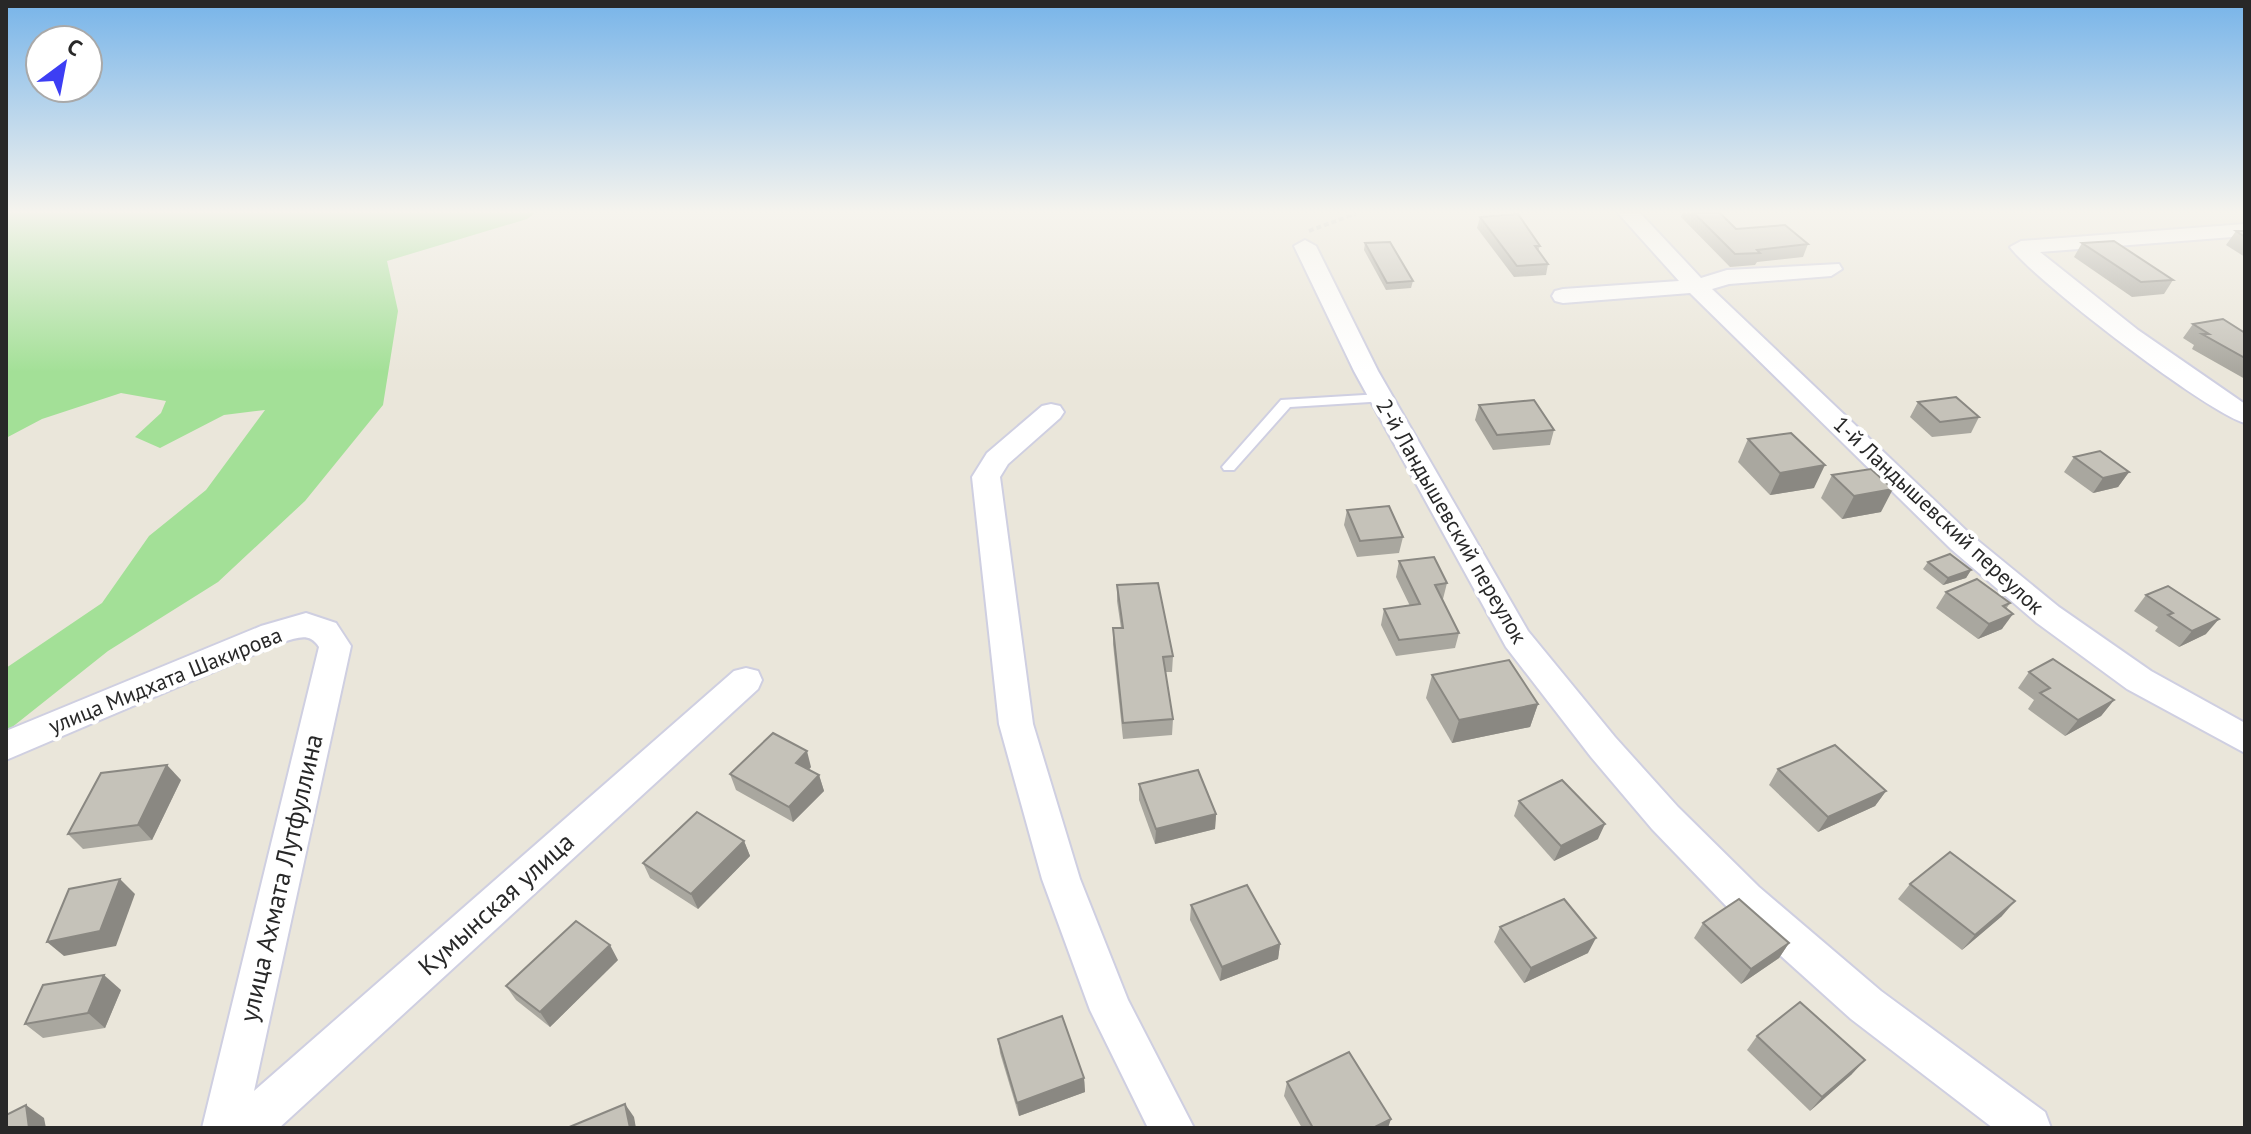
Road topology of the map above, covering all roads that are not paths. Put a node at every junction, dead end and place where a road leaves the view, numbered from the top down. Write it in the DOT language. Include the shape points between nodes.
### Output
graph roads {
  1 [pos="1315,266"];
  2 [pos="1677,266"];
  3 [pos="2042,266"];
  4 [pos="1831,269"];
  5 [pos="1696,286"];
  6 [pos="1563,296"];
  7 [pos="1373,384"];
  8 [pos="1051,412"];
  9 [pos="2245,415"];
  10 [pos="1229,467"];
  11 [pos="325,631"];
  12 [pos="746,680"];
  13 [pos="2245,739"];
  14 [pos="6,746"];
  15 [pos="224,1128"];
  16 [pos="246,1128"];
  17 [pos="1172,1128"];
  18 [pos="2029,1128"];
  1 -- 7 [label="street, 2-й Ландышевский переулок"];
  2 -- 5 [label="street, 1-й Ландышевский переулок"];
  3 -- 9 [label="street" via="2163,362"];
  4 -- 5 [label="street" via="1727,277"];
  5 -- 6 [label="street"];
  5 -- 13 [label="street, 1-й Ландышевский переулок" via="1961,542 2048,615 2139,680"];
  7 -- 10 [label="lane" via="1286,403"];
  7 -- 18 [label="street, 2-й Ландышевский переулок" via="1517,639 1665,818 1745,899 1866,1005"];
  8 -- 17 [label="street" via="997,459 986,477 1016,724 1061,879 1111,1010"];
  11 -- 14 [label="street, улица Мидхата Шакирова" via="306,624 272,634"];
  11 -- 15 [label="street, улица Ахмата Лутфуллина" via="335,646"];
  12 -- 16 [label="street, Кумынская улица"];
}
